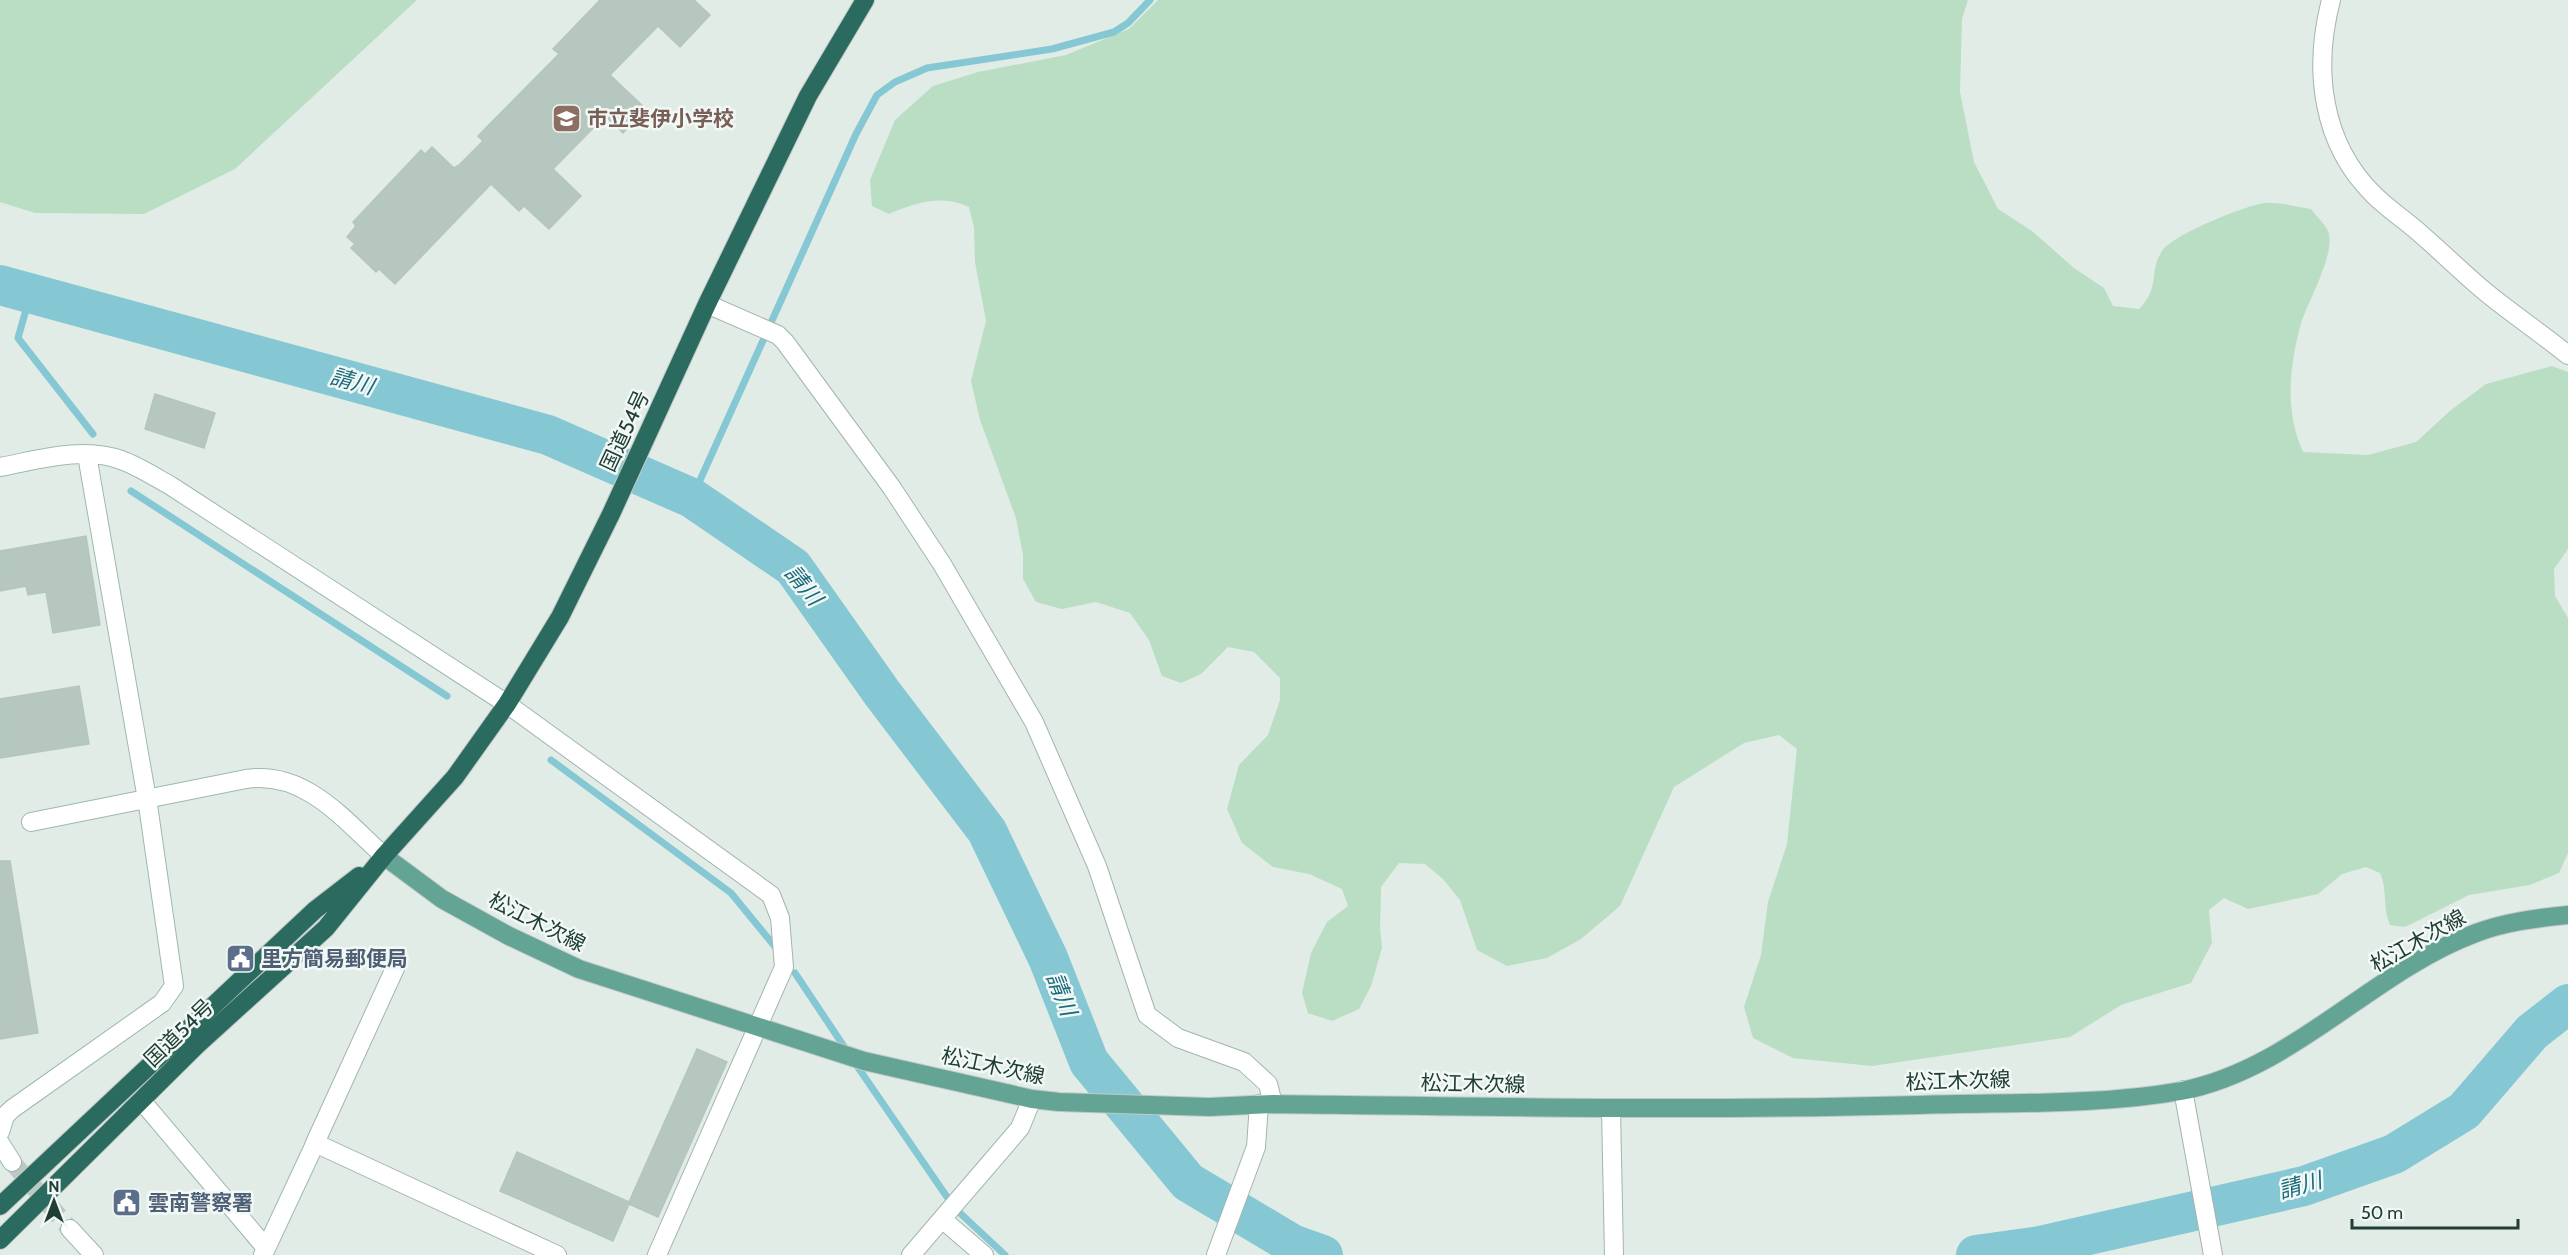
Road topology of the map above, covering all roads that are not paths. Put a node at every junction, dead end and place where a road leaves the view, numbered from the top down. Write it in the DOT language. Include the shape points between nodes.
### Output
graph roads {
  1 [pos="865,0"];
  2 [pos="2331,0"];
  3 [pos="708,304"];
  4 [pos="2568,355"];
  5 [pos="87,455"];
  6 [pos="0,466"];
  7 [pos="507,704"];
  8 [pos="147,799"];
  9 [pos="31,822"];
  10 [pos="384,856"];
  11 [pos="2568,915"];
  12 [pos="396,966"];
  13 [pos="757,1028"];
  14 [pos="2183,1090"];
  15 [pos="1032,1099"];
  16 [pos="141,1100"];
  17 [pos="1266,1104"];
  18 [pos="1611,1109"];
  19 [pos="0,1132"];
  20 [pos="0,1143"];
  21 [pos="314,1145"];
  22 [pos="12,1162"];
  23 [pos="0,1206"];
  24 [pos="942,1219"];
  25 [pos="70,1229"];
  26 [pos="0,1240"];
  27 [pos="2213,1251"];
  28 [pos="265,1252"];
  29 [pos="1217,1253"];
  30 [pos="1614,1253"];
  31 [pos="94,1255"];
  32 [pos="557,1255"];
  33 [pos="657,1255"];
  34 [pos="911,1255"];
  35 [pos="984,1255"];
  1 -- 3 [label="highway, 国道54号" via="808,96"];
  2 -- 4 [label="street" via="2320,70 2326,110 2350,165 2374,196 2487,293"];
  3 -- 7 [label="highway, 国道54号" via="560,617"];
  3 -- 17 [label="street" via="778,335 892,488 942,564 1034,722 1097,866 1147,1015 1178,1038 1244,1062 1268,1084"];
  5 -- 6 [label="street"];
  5 -- 7 [label="street" via="120,460 171,486"];
  5 -- 8 [label="street"];
  7 -- 10 [label="highway, 国道54号" via="455,777"];
  7 -- 13 [label="street" via="771,895 780,918 784,967"];
  8 -- 9 [label="street"];
  8 -- 10 [label="street" via="246,779 276,778 300,785 316,796"];
  8 -- 19 [label="street" via="174,986 162,1003 12,1109"];
  10 -- 13 [label="main road, 松江木次線" via="442,899 579,969"];
  10 -- 16 [label="highway, 国道54号" via="326,928"];
  10 -- 23 [label="highway, 国道54号" via="315,910"];
  11 -- 14 [label="main road, 松江木次線" via="2476,933 2393,978 2280,1052 2233,1074"];
  12 -- 21 [label="street"];
  13 -- 15 [label="main road, 松江木次線" via="864,1061"];
  13 -- 33 [label="street"];
  14 -- 18 [label="main road, 松江木次線" via="2107,1099"];
  14 -- 27 [label="street"];
  15 -- 17 [label="main road, 松江木次線" via="1209,1107"];
  15 -- 24 [label="street" via="1020,1128"];
  16 -- 26 [label="highway, 国道54号"];
  16 -- 28 [label="street"];
  17 -- 18 [label="main road, 松江木次線"];
  17 -- 29 [label="street" via="1256,1147"];
  18 -- 30 [label="street"];
  20 -- 22 [label="street"];
  21 -- 28 [label="street"];
  21 -- 32 [label="street"];
  24 -- 34 [label="street"];
  24 -- 35 [label="street"];
  25 -- 31 [label="street"];
}
